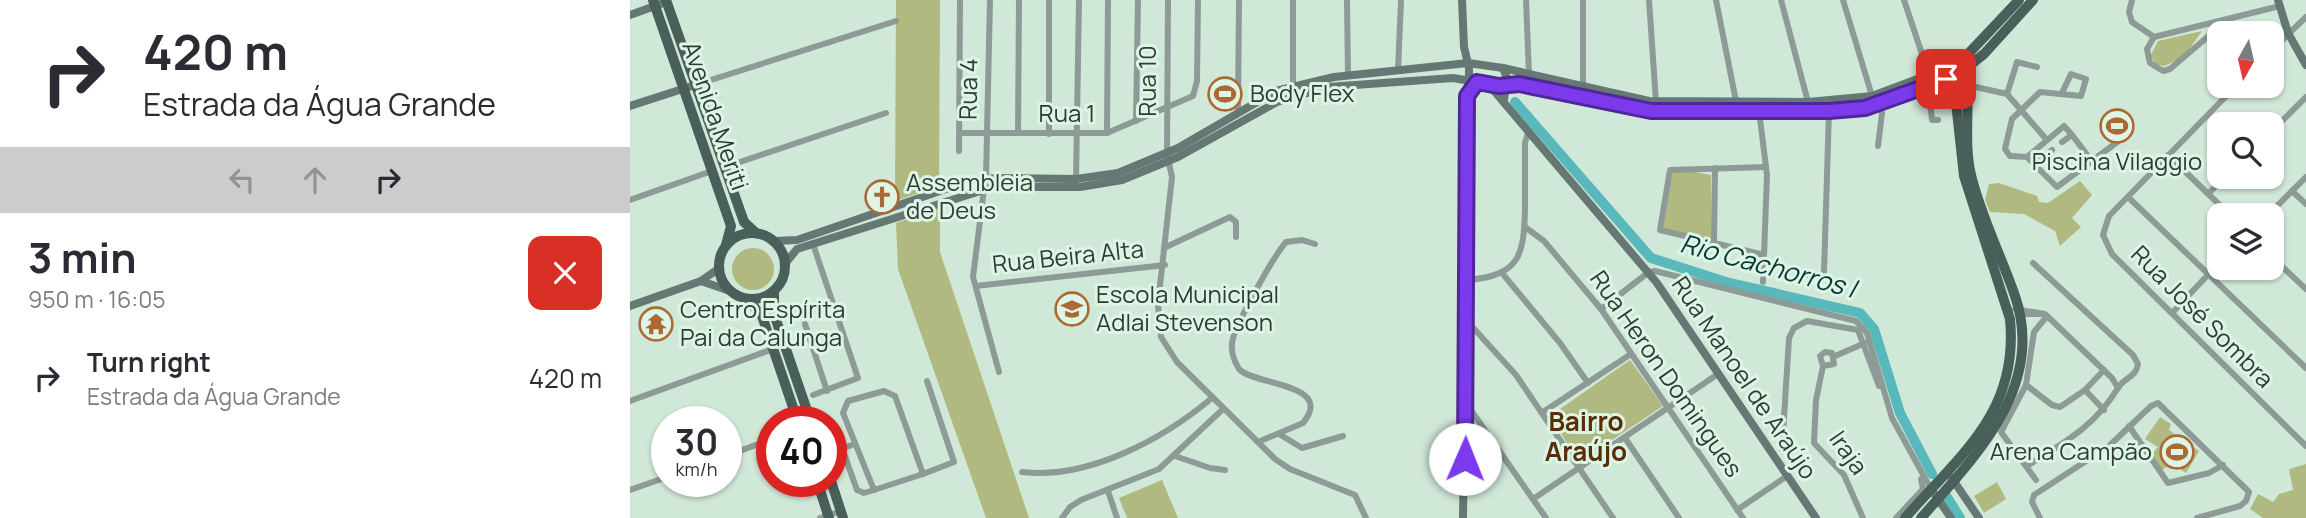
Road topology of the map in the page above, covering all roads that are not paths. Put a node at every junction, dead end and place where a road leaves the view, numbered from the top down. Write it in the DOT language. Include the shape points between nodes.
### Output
graph roads {
  1 [pos="960,0"];
  2 [pos="990,0"];
  3 [pos="1019,0"];
  4 [pos="1049,0"];
  5 [pos="1079,0"];
  6 [pos="1108,0"];
  7 [pos="1138,0"];
  8 [pos="1168,0"];
  9 [pos="1198,0"];
  10 [pos="1239,0"];
  11 [pos="1293,0"];
  12 [pos="1347,0"];
  13 [pos="1401,0"];
  14 [pos="1462,0"];
  15 [pos="1526,0"];
  16 [pos="1583,0"];
  17 [pos="1649,0"];
  18 [pos="1716,0"];
  19 [pos="1781,0"];
  20 [pos="1843,0"];
  21 [pos="1904,0"];
  22 [pos="2019,0"];
  23 [pos="2033,0"];
  24 [pos="2132,0"];
  25 [pos="668,1"];
  26 [pos="654,3"];
  27 [pos="2279,3"];
  28 [pos="630,15"];
  29 [pos="2306,17"];
  30 [pos="896,21"];
  31 [pos="2225,21"];
  32 [pos="2207,25"];
  33 [pos="2288,33"];
  34 [pos="2154,37"];
  35 [pos="2207,37"];
  36 [pos="2284,37"];
  37 [pos="1464,47"];
  38 [pos="1468,63"];
  39 [pos="1458,64"];
  40 [pos="1964,64"];
  41 [pos="2306,65"];
  42 [pos="2037,66"];
  43 [pos="1503,68"];
  44 [pos="1398,71"];
  45 [pos="1528,74"];
  46 [pos="1929,75"];
  47 [pos="1348,76"];
  48 [pos="1952,76"];
  49 [pos="1473,81"];
  50 [pos="1293,84"];
  51 [pos="695,85"];
  52 [pos="1488,85"];
  53 [pos="1967,85"];
  54 [pos="1506,86"];
  55 [pos="682,89"];
  56 [pos="1583,93"];
  57 [pos="2062,93"];
  58 [pos="2007,94"];
  59 [pos="1872,96"];
  60 [pos="2306,97"];
  61 [pos="2224,98"];
  62 [pos="1504,100"];
  63 [pos="1616,100"];
  64 [pos="1737,101"];
  65 [pos="1656,102"];
  66 [pos="1808,102"];
  67 [pos="1930,102"];
  68 [pos="1879,104"];
  69 [pos="630,106"];
  70 [pos="1167,107"];
  71 [pos="2021,110"];
  72 [pos="1238,111"];
  73 [pos="1759,111"];
  74 [pos="1829,111"];
  75 [pos="886,113"];
  76 [pos="2284,119"];
  77 [pos="1938,120"];
  78 [pos="1136,121"];
  79 [pos="959,133"];
  80 [pos="988,133"];
  81 [pos="1107,133"];
  82 [pos="1528,133"];
  83 [pos="1018,134"];
  84 [pos="1049,134"];
  85 [pos="1077,134"];
  86 [pos="2072,135"];
  87 [pos="2046,139"];
  88 [pos="2120,140"];
  89 [pos="2062,142"];
  90 [pos="1878,146"];
  91 [pos="2052,150"];
  92 [pos="959,151"];
  93 [pos="2168,155"];
  94 [pos="1168,158"];
  95 [pos="2026,158"];
  96 [pos="2092,161"];
  97 [pos="2034,164"];
  98 [pos="724,167"];
  99 [pos="1766,167"];
  100 [pos="1715,168"];
  101 [pos="712,171"];
  102 [pos="2306,177"];
  103 [pos="986,178"];
  104 [pos="1076,179"];
  105 [pos="984,189"];
  106 [pos="2213,189"];
  107 [pos="2292,191"];
  108 [pos="2209,193"];
  109 [pos="2128,197"];
  110 [pos="630,200"];
  111 [pos="2219,203"];
  112 [pos="2280,203"];
  113 [pos="2306,204"];
  114 [pos="1525,226"];
  115 [pos="756,233"];
  116 [pos="1236,237"];
  117 [pos="775,241"];
  118 [pos="1714,243"];
  119 [pos="813,244"];
  120 [pos="1315,244"];
  121 [pos="726,245"];
  122 [pos="1166,247"];
  123 [pos="1764,255"];
  124 [pos="2033,263"];
  125 [pos="784,265"];
  126 [pos="1165,265"];
  127 [pos="2284,268"];
  128 [pos="718,269"];
  129 [pos="2207,270"];
  130 [pos="1648,272"];
  131 [pos="1502,273"];
  132 [pos="1797,274"];
  133 [pos="2207,274"];
  134 [pos="1468,280"];
  135 [pos="2217,280"];
  136 [pos="701,281"];
  137 [pos="1763,282"];
  138 [pos="976,286"];
  139 [pos="2306,289"];
  140 [pos="727,290"];
  141 [pos="774,292"];
  142 [pos="749,300"];
  143 [pos="630,306"];
  144 [pos="1601,309"];
  145 [pos="2007,310"];
  146 [pos="2023,311"];
  147 [pos="2172,313"];
  148 [pos="2046,315"];
  149 [pos="1467,321"];
  150 [pos="805,324"];
  151 [pos="1865,343"];
  152 [pos="773,349"];
  153 [pos="1631,354"];
  154 [pos="1835,356"];
  155 [pos="1823,366"];
  156 [pos="2306,368"];
  157 [pos="2104,370"];
  158 [pos="999,372"];
  159 [pos="1718,374"];
  160 [pos="927,381"];
  161 [pos="1588,383"];
  162 [pos="2026,385"];
  163 [pos="2118,388"];
  164 [pos="2085,390"];
  165 [pos="827,391"];
  166 [pos="813,396"];
  167 [pos="1212,398"];
  168 [pos="630,401"];
  169 [pos="1466,403"];
  170 [pos="793,406"];
  171 [pos="806,406"];
  172 [pos="1668,408"];
  173 [pos="1223,409"];
  174 [pos="2104,410"];
  175 [pos="1543,412"];
  176 [pos="2129,426"];
  177 [pos="1279,434"];
  178 [pos="1343,436"];
  179 [pos="1625,439"];
  180 [pos="1258,442"];
  181 [pos="855,444"];
  182 [pos="847,446"];
  183 [pos="2306,446"];
  184 [pos="1782,449"];
  185 [pos="1175,456"];
  186 [pos="847,462"];
  187 [pos="2223,465"];
  188 [pos="2027,466"];
  189 [pos="1579,468"];
  190 [pos="1225,470"];
  191 [pos="1022,471"];
  192 [pos="923,474"];
  193 [pos="1950,475"];
  194 [pos="1787,476"];
  195 [pos="2036,480"];
  196 [pos="651,483"];
  197 [pos="1931,489"];
  198 [pos="630,490"];
  199 [pos="874,491"];
  200 [pos="1108,491"];
  201 [pos="821,497"];
  202 [pos="836,497"];
  203 [pos="1533,499"];
  204 [pos="1937,499"];
  205 [pos="1737,510"];
  206 [pos="842,515"];
  207 [pos="825,517"];
  208 [pos="1062,518"];
  209 [pos="1117,518"];
  210 [pos="1367,518"];
  211 [pos="1463,518"];
  212 [pos="1546,518"];
  213 [pos="1613,518"];
  214 [pos="1679,518"];
  215 [pos="1743,518"];
  216 [pos="1815,518"];
  217 [pos="1863,518"];
  218 [pos="1896,518"];
  219 [pos="1905,518"];
  220 [pos="1921,518"];
  221 [pos="1951,518"];
  222 [pos="1979,518"];
  223 [pos="2040,518"];
  224 [pos="2197,518"];
  1 -- 79 [label="street"];
  2 -- 80 [label="street, Rua 4"];
  3 -- 83 [label="street"];
  4 -- 84 [label="street"];
  5 -- 85 [label="street"];
  6 -- 81 [label="street"];
  7 -- 78 [label="street"];
  8 -- 70 [label="street, Rua 10"];
  9 -- 70 [label="street, Rua 1" via="1198,81 1193,96"];
  10 -- 72 [label="street"];
  11 -- 50 [label="street"];
  12 -- 47 [label="street"];
  13 -- 44 [label="street"];
  14 -- 37 [label="main road"];
  15 -- 45 [label="street"];
  16 -- 56 [label="street"];
  17 -- 65 [label="street"];
  18 -- 64 [label="street"];
  19 -- 66 [label="street"];
  20 -- 59 [label="street"];
  21 -- 46 [label="street"];
  22 -- 40 [label="main road"];
  23 -- 40 [label="main road"];
  24 -- 34 [label="street" via="2132,22"];
  25 -- 26 [label="main road"];
  25 -- 51 [label="main road, Avenida Meriti"];
  26 -- 28 [label="main road"];
  26 -- 55 [label="main road, Avenida Meriti"];
  27 -- 31 [label="street"];
  27 -- 33 [label="main road"];
  29 -- 33 [label="street"];
  30 -- 51 [label="street"];
  32 -- 34 [label="street"];
  33 -- 36 [label="street"];
  33 -- 41 [label="main road"];
  34 -- 35 [label="street" via="2147,49 2150,62 2163,71"];
  37 -- 38 [label="main road"];
  37 -- 39 [label="main road"];
  38 -- 39 [label="main road"];
  38 -- 43 [label="main road"];
  38 -- 49 [label="main road"];
  39 -- 44 [label="main road"];
  39 -- 49 [label="main road" via="1460,73"];
  40 -- 48 [label="main road"];
  40 -- 53 [label="main road"];
  42 -- 58 [label="street" via="2017,62"];
  43 -- 45 [label="main road"];
  43 -- 54 [label="main road"];
  44 -- 47 [label="main road"];
  45 -- 56 [label="main road"];
  46 -- 48 [label="main road"];
  46 -- 59 [label="main road"];
  47 -- 50 [label="main road"];
  48 -- 68 [label="main road"];
  48 -- 145 [label="main road" via="1964,176"];
  49 -- 52 [label="main road"];
  49 -- 94 [label="main road" via="1447,78 1345,85 1303,93"];
  49 -- 134 [label="main road" via="1468,91"];
  50 -- 72 [label="main road"];
  51 -- 55 [label="main road"];
  51 -- 98 [label="main road, Avenida Meriti"];
  52 -- 54 [label="main road"];
  52 -- 62 [label="main road, Rua Manoel de Araújo"];
  53 -- 58 [label="street"];
  53 -- 146 [label="main road" via="1971,176"];
  54 -- 56 [label="main road"];
  54 -- 62 [label="main road"];
  55 -- 69 [label="main road"];
  55 -- 101 [label="main road, Avenida Meriti"];
  56 -- 63 [label="main road"];
  57 -- 71 [label="street" via="2040,92"];
  58 -- 71 [label="street"];
  59 -- 66 [label="main road"];
  60 -- 76 [label="street"];
  61 -- 93 [label="street, Rua José Sombra"];
  62 -- 82 [label="main road, Rua Manoel de Araújo"];
  63 -- 65 [label="main road"];
  63 -- 73 [label="main road" via="1651,111"];
  64 -- 65 [label="main road"];
  64 -- 66 [label="main road"];
  67 -- 77 [label="street" via="1932,120"];
  68 -- 74 [label="main road"];
  68 -- 90 [label="street"];
  70 -- 78 [label="street, Rua 1"];
  70 -- 94 [label="street, Rua 10"];
  71 -- 87 [label="street"];
  71 -- 95 [label="street" via="2010,122 2005,149 2010,156"];
  72 -- 94 [label="main road"];
  73 -- 74 [label="main road"];
  73 -- 99 [label="street"];
  74 -- 132 [label="street" via="1824,272"];
  75 -- 98 [label="street"];
  78 -- 81 [label="street, Rua 1"];
  79 -- 80 [label="street, Rua 1"];
  79 -- 92 [label="street"];
  80 -- 83 [label="street, Rua 1"];
  80 -- 103 [label="street, Rua 4"];
  81 -- 85 [label="street, Rua 1"];
  82 -- 114 [label="street"];
  82 -- 130 [label="main road, Rua Manoel de Araújo"];
  83 -- 84 [label="street, Rua 1"];
  84 -- 85 [label="street, Rua 1"];
  85 -- 104 [label="street"];
  86 -- 87 [label="street" via="2064,126"];
  86 -- 89 [label="street"];
  86 -- 96 [label="street"];
  87 -- 95 [label="street"];
  88 -- 96 [label="street"];
  91 -- 97 [label="street"];
  93 -- 108 [label="street"];
  93 -- 109 [label="street, Rua José Sombra"];
  94 -- 104 [label="main road"];
  94 -- 105 [label="main road" via="1102,185"];
  94 -- 122 [label="street, Rua 10" via="1172,180"];
  95 -- 97 [label="street"];
  96 -- 97 [label="street" via="2057,187"];
  98 -- 115 [label="main road, Avenida Meriti" via="744,222"];
  99 -- 100 [label="street"];
  99 -- 123 [label="street"];
  100 -- 118 [label="street"];
  100 -- 118 [label="street" via="1670,170 1660,230"];
  101 -- 110 [label="street"];
  101 -- 121 [label="main road, Avenida Meriti" via="731,226"];
  102 -- 107 [label="street"];
  103 -- 104 [label="main road"];
  103 -- 117 [label="main road" via="797,240"];
  105 -- 119 [label="main road"];
  105 -- 138 [label="street" via="973,277"];
  106 -- 108 [label="street"];
  107 -- 112 [label="street"];
  107 -- 113 [label="street"];
  108 -- 111 [label="street"];
  109 -- 129 [label="street"];
  109 -- 147 [label="street, Rua José Sombra" via="2106,220 2105,243"];
  114 -- 131 [label="street" via="1520,256"];
  114 -- 144 [label="street, Rua Heron Domingues" via="1543,240"];
  115 -- 117 [label="main road"];
  115 -- 121 [label="main road" via="740,235"];
  116 -- 122 [label="street" via="1236,222 1230,217"];
  117 -- 125 [label="main road"];
  118 -- 123 [label="street"];
  119 -- 125 [label="main road" via="793,251"];
  119 -- 165 [label="street" via="858,378"];
  120 -- 177 [label="street" via="1292,240 1282,248 1232,342 1233,357 1242,372 1293,386 1308,402 1310,410 1303,424"];
  121 -- 128 [label="main road"];
  122 -- 126 [label="street, Rua 10"];
  123 -- 137 [label="street"];
  124 -- 163 [label="street" via="2137,360 2136,373"];
  125 -- 141 [label="main road" via="783,278"];
  126 -- 138 [label="street, Rua Beira Alta"];
  126 -- 167 [label="street, Rua 10" via="1158,304 1161,337 1177,362"];
  127 -- 139 [label="street"];
  128 -- 136 [label="main road"];
  128 -- 140 [label="main road"];
  130 -- 144 [label="street"];
  130 -- 159 [label="main road, Rua Manoel de Araújo"];
  130 -- 197 [label="street" via="1670,273 1862,325 1892,418"];
  131 -- 134 [label="street"];
  131 -- 161 [label="street"];
  133 -- 147 [label="street"];
  134 -- 149 [label="main road"];
  135 -- 156 [label="street"];
  136 -- 140 [label="main road"];
  136 -- 143 [label="main road"];
  138 -- 158 [label="street"];
  140 -- 142 [label="main road"];
  141 -- 142 [label="main road"];
  141 -- 171 [label="main road" via="774,314"];
  142 -- 152 [label="main road" via="760,312"];
  144 -- 153 [label="street, Rua Heron Domingues"];
  145 -- 146 [label="street"];
  145 -- 193 [label="main road" via="2010,360 2001,398"];
  146 -- 148 [label="street"];
  146 -- 193 [label="main road" via="2018,383 2011,402 1994,429"];
  147 -- 183 [label="street, Rua José Sombra"];
  148 -- 157 [label="street"];
  148 -- 162 [label="street" via="2034,332"];
  149 -- 169 [label="main road"];
  149 -- 175 [label="street"];
  150 -- 165 [label="street"];
  151 -- 154 [label="street"];
  151 -- 184 [label="street" via="1854,328 1807,321 1794,328 1789,338"];
  151 -- 218 [label="street" via="1891,420 1924,484"];
  152 -- 168 [label="street"];
  152 -- 170 [label="main road"];
  153 -- 161 [label="street"];
  153 -- 172 [label="street, Rua Heron Domingues"];
  154 -- 155 [label="street" via="1834,364"];
  154 -- 155 [label="street" via="1822,354"];
  155 -- 217 [label="street, Iraja" via="1814,443 1846,479"];
  157 -- 163 [label="street"];
  157 -- 164 [label="street"];
  159 -- 172 [label="street"];
  159 -- 194 [label="main road, Rua Manoel de Araújo"];
  160 -- 192 [label="street" via="954,462"];
  161 -- 175 [label="street"];
  162 -- 164 [label="street" via="2056,407"];
  162 -- 188 [label="street" via="2001,432"];
  163 -- 174 [label="street"];
  164 -- 174 [label="street"];
  165 -- 166 [label="street"];
  167 -- 173 [label="street, Rua 10"];
  167 -- 191 [label="street" via="1181,423 1096,462 1049,474"];
  169 -- 203 [label="street"];
  169 -- 211 [label="main road"];
  172 -- 179 [label="street"];
  172 -- 205 [label="street, Rua Heron Domingues"];
  173 -- 180 [label="street, Rua 10"];
  173 -- 185 [label="street"];
  174 -- 188 [label="street" via="2072,438"];
  175 -- 189 [label="street"];
  176 -- 187 [label="street" via="2166,482"];
  176 -- 187 [label="street" via="2151,405 2161,404"];
  176 -- 223 [label="street" via="2109,446 2034,495 2032,502"];
  177 -- 178 [label="street" via="1302,448"];
  177 -- 180 [label="street"];
  179 -- 189 [label="street"];
  179 -- 214 [label="street"];
  180 -- 210 [label="street, Rua 10" via="1290,469 1355,495"];
  181 -- 182 [label="street"];
  181 -- 192 [label="street" via="844,406 848,401 891,391"];
  181 -- 199 [label="street"];
  185 -- 190 [label="street"];
  185 -- 200 [label="street" via="1147,475"];
  186 -- 199 [label="street" via="857,490"];
  187 -- 224 [label="street" via="2248,489 2248,498 2240,506"];
  188 -- 195 [label="street"];
  189 -- 203 [label="street"];
  189 -- 213 [label="street"];
  192 -- 199 [label="street"];
  193 -- 197 [label="main road"];
  193 -- 204 [label="main road"];
  193 -- 222 [label="main road"];
  194 -- 205 [label="street"];
  194 -- 216 [label="main road, Rua Manoel de Araújo"];
  196 -- 198 [label="street"];
  197 -- 204 [label="main road"];
  197 -- 219 [label="main road"];
  200 -- 208 [label="street" via="1081,500"];
  200 -- 209 [label="street"];
  201 -- 207 [label="main road"];
  202 -- 206 [label="main road"];
  203 -- 212 [label="street"];
  204 -- 220 [label="main road"];
  204 -- 221 [label="main road"];
  205 -- 215 [label="street, Rua Heron Domingues"];
  206 -- 207 [label="street"];
}
